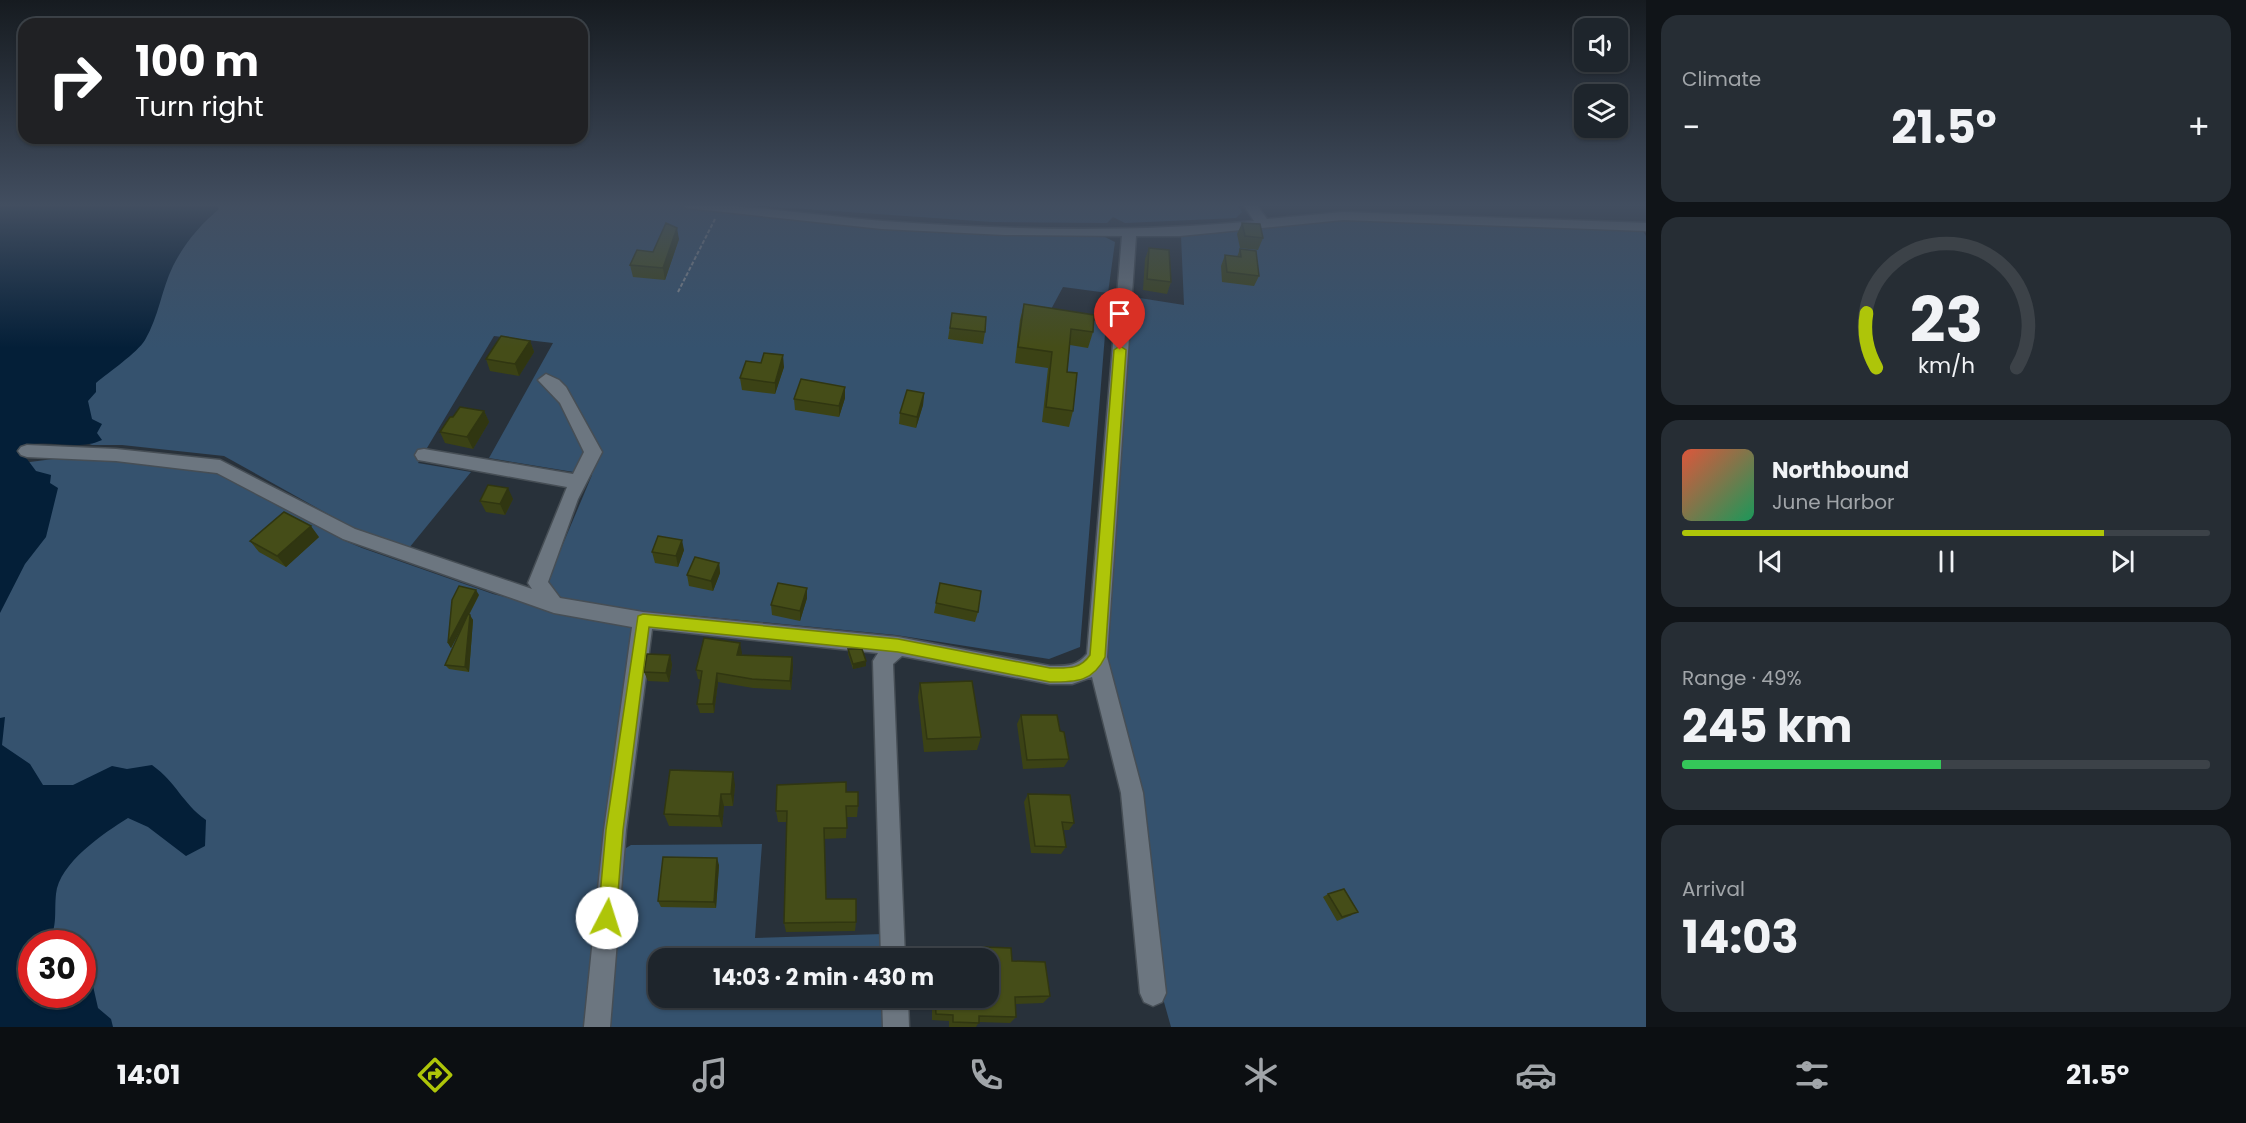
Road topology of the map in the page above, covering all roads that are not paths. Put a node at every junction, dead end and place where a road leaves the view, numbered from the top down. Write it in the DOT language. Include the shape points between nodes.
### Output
graph roads {
  1 [pos="1127,252"];
  2 [pos="546,380"];
  3 [pos="27,451"];
  4 [pos="424,454"];
  5 [pos="579,482"];
  6 [pos="554,605"];
  7 [pos="643,620"];
  8 [pos="898,646"];
  9 [pos="1097,657"];
  10 [pos="893,948"];
  11 [pos="1153,993"];
  12 [pos="895,1008"];
  13 [pos="597,1027"];
  14 [pos="896,1027"];
  1 -- 9 [label="street"];
  2 -- 5 [label="street" via="553,382 568,401 593,452"];
  3 -- 6 [label="street" via="220,466 349,534"];
  4 -- 5 [label="street"];
  5 -- 6 [label="street" via="538,583"];
  6 -- 7 [label="street"];
  7 -- 8 [label="street"];
  7 -- 13 [label="street" via="615,830"];
  8 -- 9 [label="street" via="1050,675 1074,675 1089,669"];
  8 -- 10 [label="street" via="883,661"];
  9 -- 11 [label="street" via="1132,793"];
  12 -- 14 [label="street"];
}
